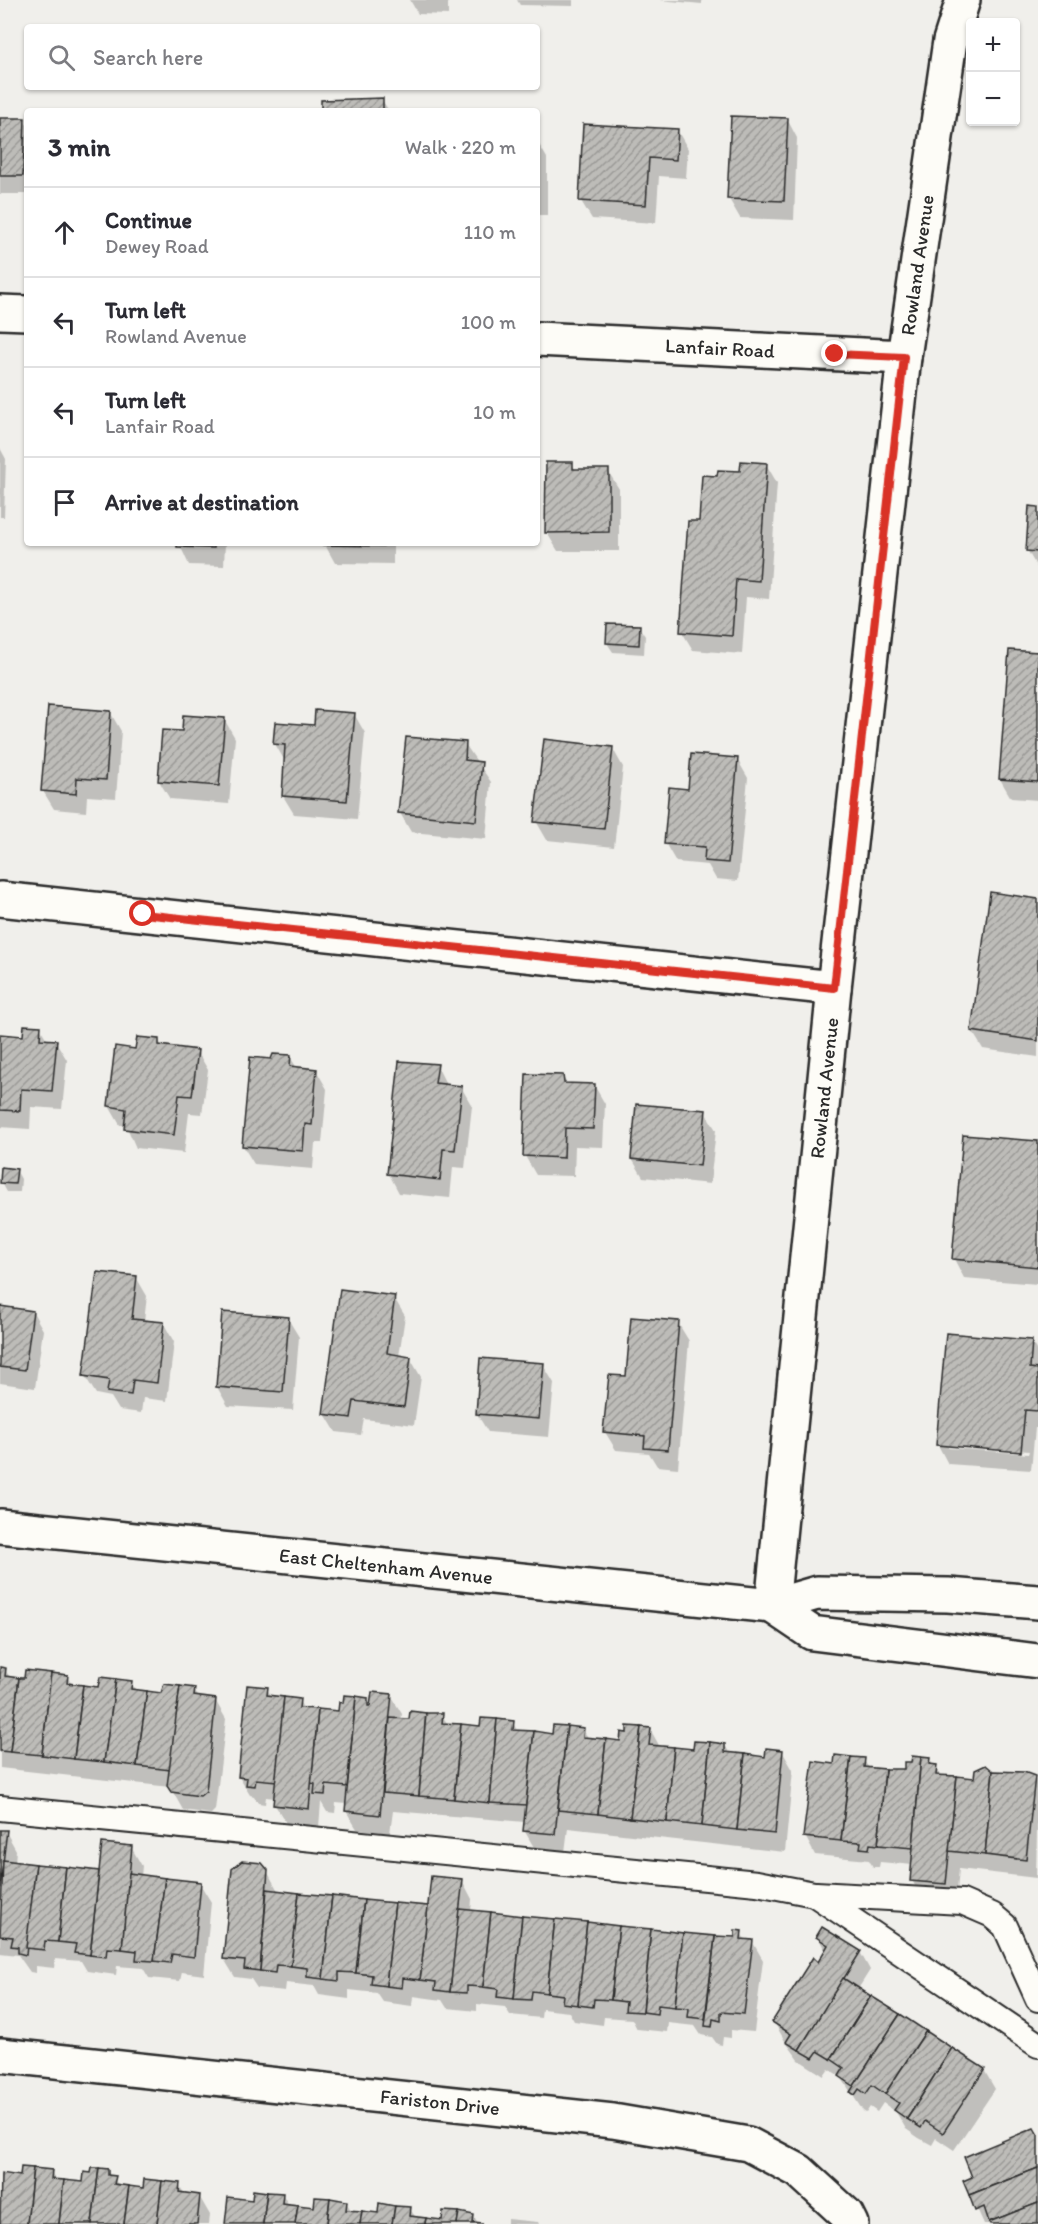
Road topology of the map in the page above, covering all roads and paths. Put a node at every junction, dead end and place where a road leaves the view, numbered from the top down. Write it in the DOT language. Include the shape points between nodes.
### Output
graph roads {
  1 [pos="963,0"];
  2 [pos="0,312"];
  3 [pos="24,313"];
  4 [pos="540,339"];
  5 [pos="904,357"];
  6 [pos="0,899"];
  7 [pos="834,988"];
  8 [pos="0,1526"];
  9 [pos="1038,1602"];
  10 [pos="772,1606"];
  11 [pos="1038,1661"];
  12 [pos="0,1808"];
  13 [pos="814,1894"];
  14 [pos="1038,2000"];
  15 [pos="1038,2045"];
  16 [pos="0,2055"];
  17 [pos="851,2224"];
  1 -- 5 [label="main road, Rowland Avenue" via="950,41"];
  2 -- 3 [label="main road"];
  4 -- 5 [label="main road, Lanfair Road"];
  5 -- 7 [label="main road, Rowland Avenue"];
  6 -- 7 [label="main road"];
  7 -- 10 [label="main road, Rowland Avenue"];
  8 -- 10 [label="main road, East Cheltenham Avenue"];
  9 -- 10 [label="main road, East Cheltenham Avenue" via="948,1594 817,1593"];
  10 -- 11 [label="main road, East Cheltenham Avenue" via="812,1633"];
  12 -- 13 [label="lane" via="757,1883"];
  13 -- 14 [label="lane" via="962,1902 992,1915 1005,1926"];
  13 -- 15 [label="lane"];
  16 -- 17 [label="main road, Fariston Drive" via="613,2121 748,2144 799,2172 846,2214"];
}
